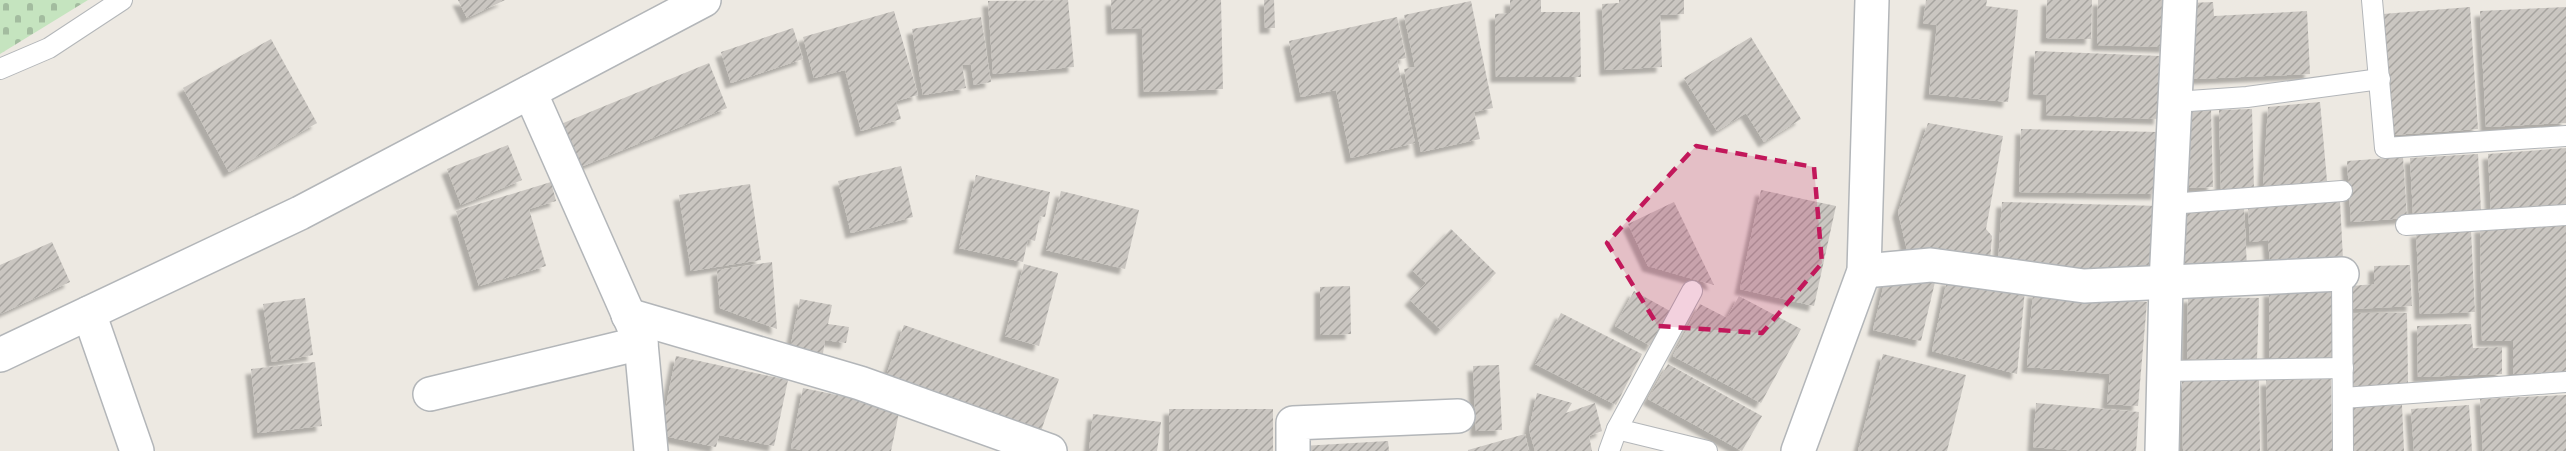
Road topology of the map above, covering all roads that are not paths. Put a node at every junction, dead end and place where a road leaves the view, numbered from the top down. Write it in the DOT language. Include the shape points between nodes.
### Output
graph roads {
  1 [pos="122,0"];
  2 [pos="704,0"];
  3 [pos="1872,0"];
  4 [pos="2180,0"];
  5 [pos="2372,0"];
  6 [pos="0,69"];
  7 [pos="2380,79"];
  8 [pos="530,92"];
  9 [pos="2175,102"];
  10 [pos="2566,136"];
  11 [pos="2342,191"];
  12 [pos="2169,204"];
  13 [pos="2566,215"];
  14 [pos="2406,225"];
  15 [pos="1864,271"];
  16 [pos="2342,274"];
  17 [pos="2166,283"];
  18 [pos="1692,291"];
  19 [pos="88,313"];
  20 [pos="635,329"];
  21 [pos="0,355"];
  22 [pos="2343,368"];
  23 [pos="2164,371"];
  24 [pos="2566,382"];
  25 [pos="430,394"];
  26 [pos="2343,398"];
  27 [pos="1458,416"];
  28 [pos="1617,429"];
  29 [pos="137,451"];
  30 [pos="651,451"];
  31 [pos="1050,451"];
  32 [pos="1293,451"];
  33 [pos="1609,451"];
  34 [pos="1707,451"];
  35 [pos="1798,451"];
  36 [pos="2162,451"];
  37 [pos="2343,451"];
  1 -- 6 [label="lane" via="49,48"];
  2 -- 8 [label="street"];
  3 -- 15 [label="street"];
  4 -- 9 [label="street"];
  5 -- 7 [label="lane"];
  7 -- 9 [label="lane" via="2247,97"];
  7 -- 10 [label="lane" via="2385,148"];
  8 -- 19 [label="street" via="300,213"];
  8 -- 20 [label="street"];
  9 -- 12 [label="street"];
  11 -- 12 [label="lane"];
  12 -- 17 [label="street"];
  13 -- 14 [label="lane"];
  15 -- 17 [label="street" via="1931,265 2084,286"];
  15 -- 35 [label="street"];
  16 -- 17 [label="street"];
  16 -- 22 [label="lane"];
  17 -- 23 [label="street"];
  18 -- 28 [label="lane"];
  19 -- 21 [label="street"];
  19 -- 29 [label="street"];
  20 -- 25 [label="street"];
  20 -- 30 [label="street"];
  20 -- 31 [label="street" via="860,383"];
  22 -- 23 [label="lane"];
  22 -- 26 [label="lane"];
  23 -- 36 [label="street"];
  24 -- 26 [label="lane"];
  26 -- 37 [label="lane"];
  27 -- 32 [label="street" via="1293,423"];
  28 -- 33 [label="lane"];
  28 -- 34 [label="lane"];
}
